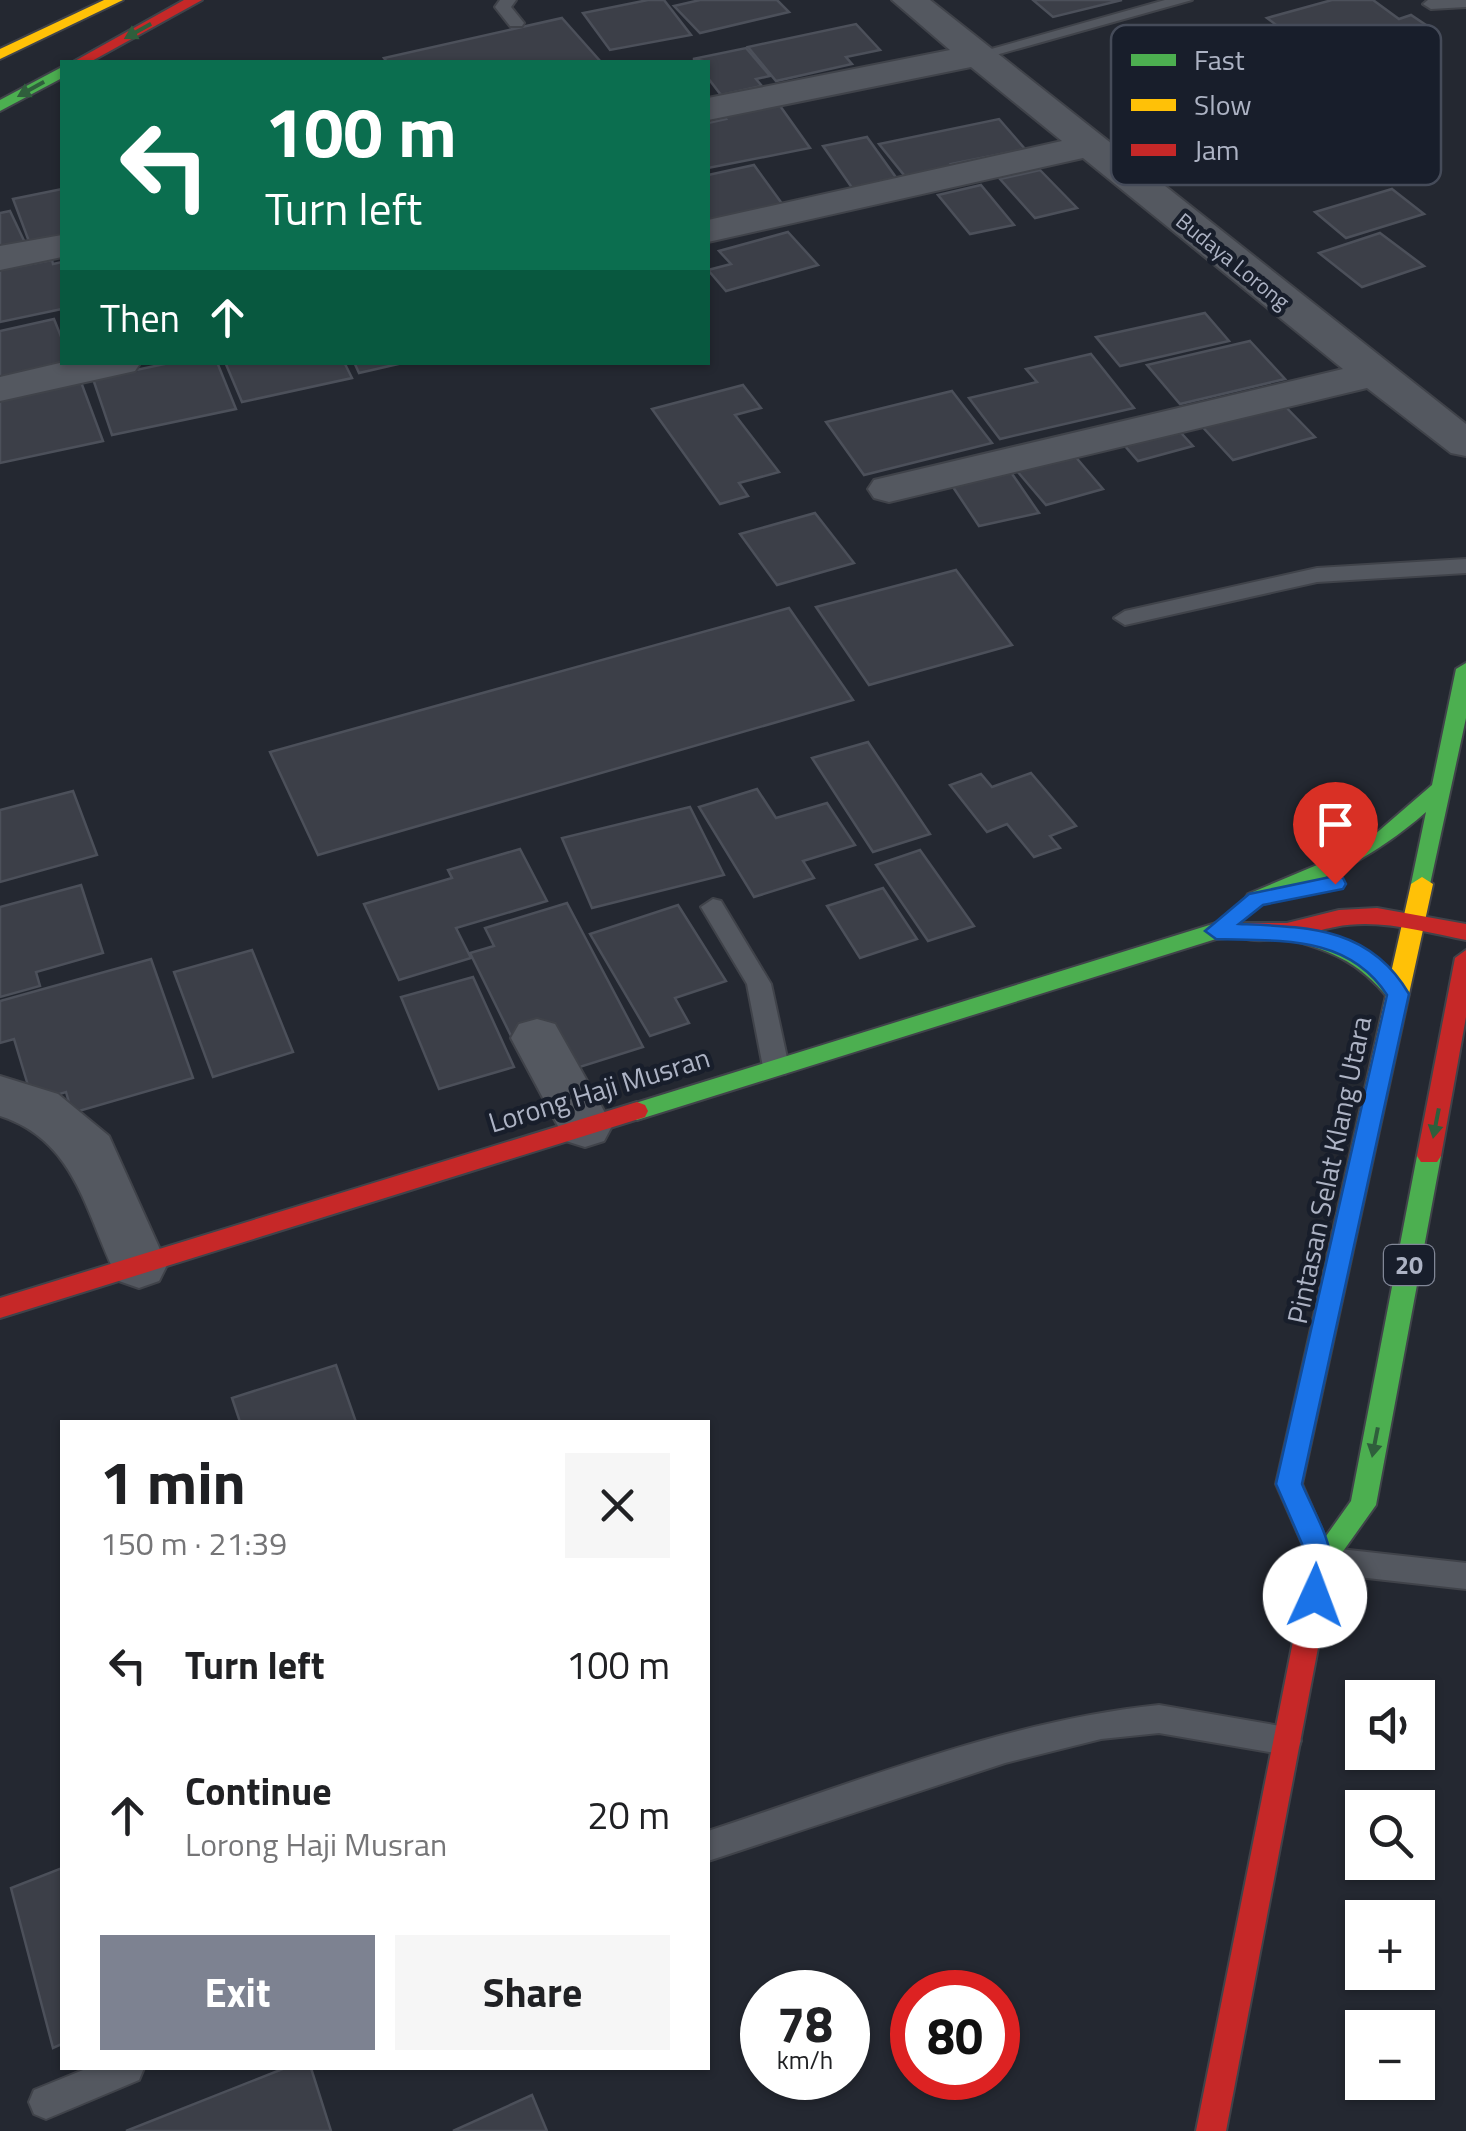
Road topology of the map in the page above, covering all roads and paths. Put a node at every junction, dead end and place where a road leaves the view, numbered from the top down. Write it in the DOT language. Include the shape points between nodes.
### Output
graph roads {
  1 [pos="116,0"];
  2 [pos="195,0"];
  3 [pos="508,0"];
  4 [pos="909,0"];
  5 [pos="1184,0"];
  6 [pos="1466,2"];
  7 [pos="1431,4"];
  8 [pos="516,22"];
  9 [pos="978,55"];
  10 [pos="0,56"];
  11 [pos="84,60"];
  12 [pos="60,73"];
  13 [pos="0,106"];
  14 [pos="710,108"];
  15 [pos="1091,145"];
  16 [pos="1111,161"];
  17 [pos="1140,185"];
  18 [pos="710,231"];
  19 [pos="60,246"];
  20 [pos="0,258"];
  21 [pos="106,365"];
  22 [pos="1374,374"];
  23 [pos="0,388"];
  24 [pos="1466,444"];
  25 [pos="889,488"];
  26 [pos="1466,566"];
  27 [pos="1126,618"];
  28 [pos="1466,669"];
  29 [pos="1439,790"];
  30 [pos="1350,884"];
  31 [pos="1410,888"];
  32 [pos="1450,896"];
  33 [pos="1256,899"];
  34 [pos="714,907"];
  35 [pos="1412,921"];
  36 [pos="1216,931"];
  37 [pos="1287,931"];
  38 [pos="1466,932"];
  39 [pos="1466,958"];
  40 [pos="1398,994"];
  41 [pos="537,1038"];
  42 [pos="776,1067"];
  43 [pos="1399,1068"];
  44 [pos="1455,1081"];
  45 [pos="0,1096"];
  46 [pos="585,1126"];
  47 [pos="139,1265"];
  48 [pos="0,1308"];
  49 [pos="1322,1560"];
  50 [pos="1466,1576"];
  51 [pos="1286,1741"];
  52 [pos="710,1845"];
  53 [pos="123,2070"];
  54 [pos="46,2102"];
  55 [pos="1211,2131"];
  1 -- 10 [label="main road"];
  2 -- 11 [label="main road, one-way"];
  3 -- 8 [label="lane" via="503,7"];
  4 -- 9 [label="street, Budaya Lorong"];
  5 -- 9 [label="lane"];
  6 -- 7 [label="lane"];
  9 -- 14 [label="street"];
  9 -- 15 [label="street, Budaya Lorong"];
  12 -- 13 [label="main road, one-way"];
  15 -- 16 [label="street, Budaya Lorong"];
  15 -- 18 [label="street"];
  17 -- 22 [label="street, Budaya Lorong"];
  19 -- 20 [label="street"];
  21 -- 23 [label="street"];
  22 -- 24 [label="street, Budaya Lorong"];
  22 -- 25 [label="street"];
  26 -- 27 [label="lane" via="1317,575"];
  28 -- 29 [label="main road, Pintasan Selat Klang Utara / 20"];
  29 -- 31 [label="main road, Pintasan Selat Klang Utara / 20"];
  29 -- 33 [label="main road" via="1380,841"];
  30 -- 33 [label="main road, Lorong Haji Musran"];
  31 -- 32 [label="main road"];
  31 -- 35 [label="main road, Pintasan Selat Klang Utara / 20"];
  33 -- 36 [label="main road, Lorong Haji Musran"];
  34 -- 42 [label="lane" via="759,984"];
  35 -- 37 [label="main road, Lorong Haji Musran" via="1339,918"];
  35 -- 38 [label="main road, Lorong Haji Musran"];
  35 -- 40 [label="main road, Pintasan Selat Klang Utara / 20"];
  36 -- 37 [label="main road, Lorong Haji Musran"];
  36 -- 42 [label="main road, Lorong Haji Musran"];
  37 -- 40 [label="main road" via="1358,952"];
  39 -- 44 [label="main road, 20"];
  40 -- 43 [label="main road, Pintasan Selat Klang Utara / 20"];
  41 -- 46 [label="street"];
  42 -- 46 [label="main road, Lorong Haji Musran"];
  43 -- 44 [label="main road"];
  43 -- 49 [label="main road, Pintasan Selat Klang Utara / 20" via="1289,1484"];
  44 -- 49 [label="main road, 20, one-way" via="1364,1505"];
  45 -- 47 [label="street" via="38,1108 90,1151"];
  46 -- 47 [label="main road, Lorong Haji Musran"];
  47 -- 48 [label="main road, Lorong Haji Musran"];
  49 -- 50 [label="lane"];
  49 -- 51 [label="main road, 20"];
  51 -- 52 [label="lane" via="1158,1719 1101,1725 1005,1749"];
  51 -- 55 [label="main road, 20"];
  53 -- 54 [label="lane"];
}
